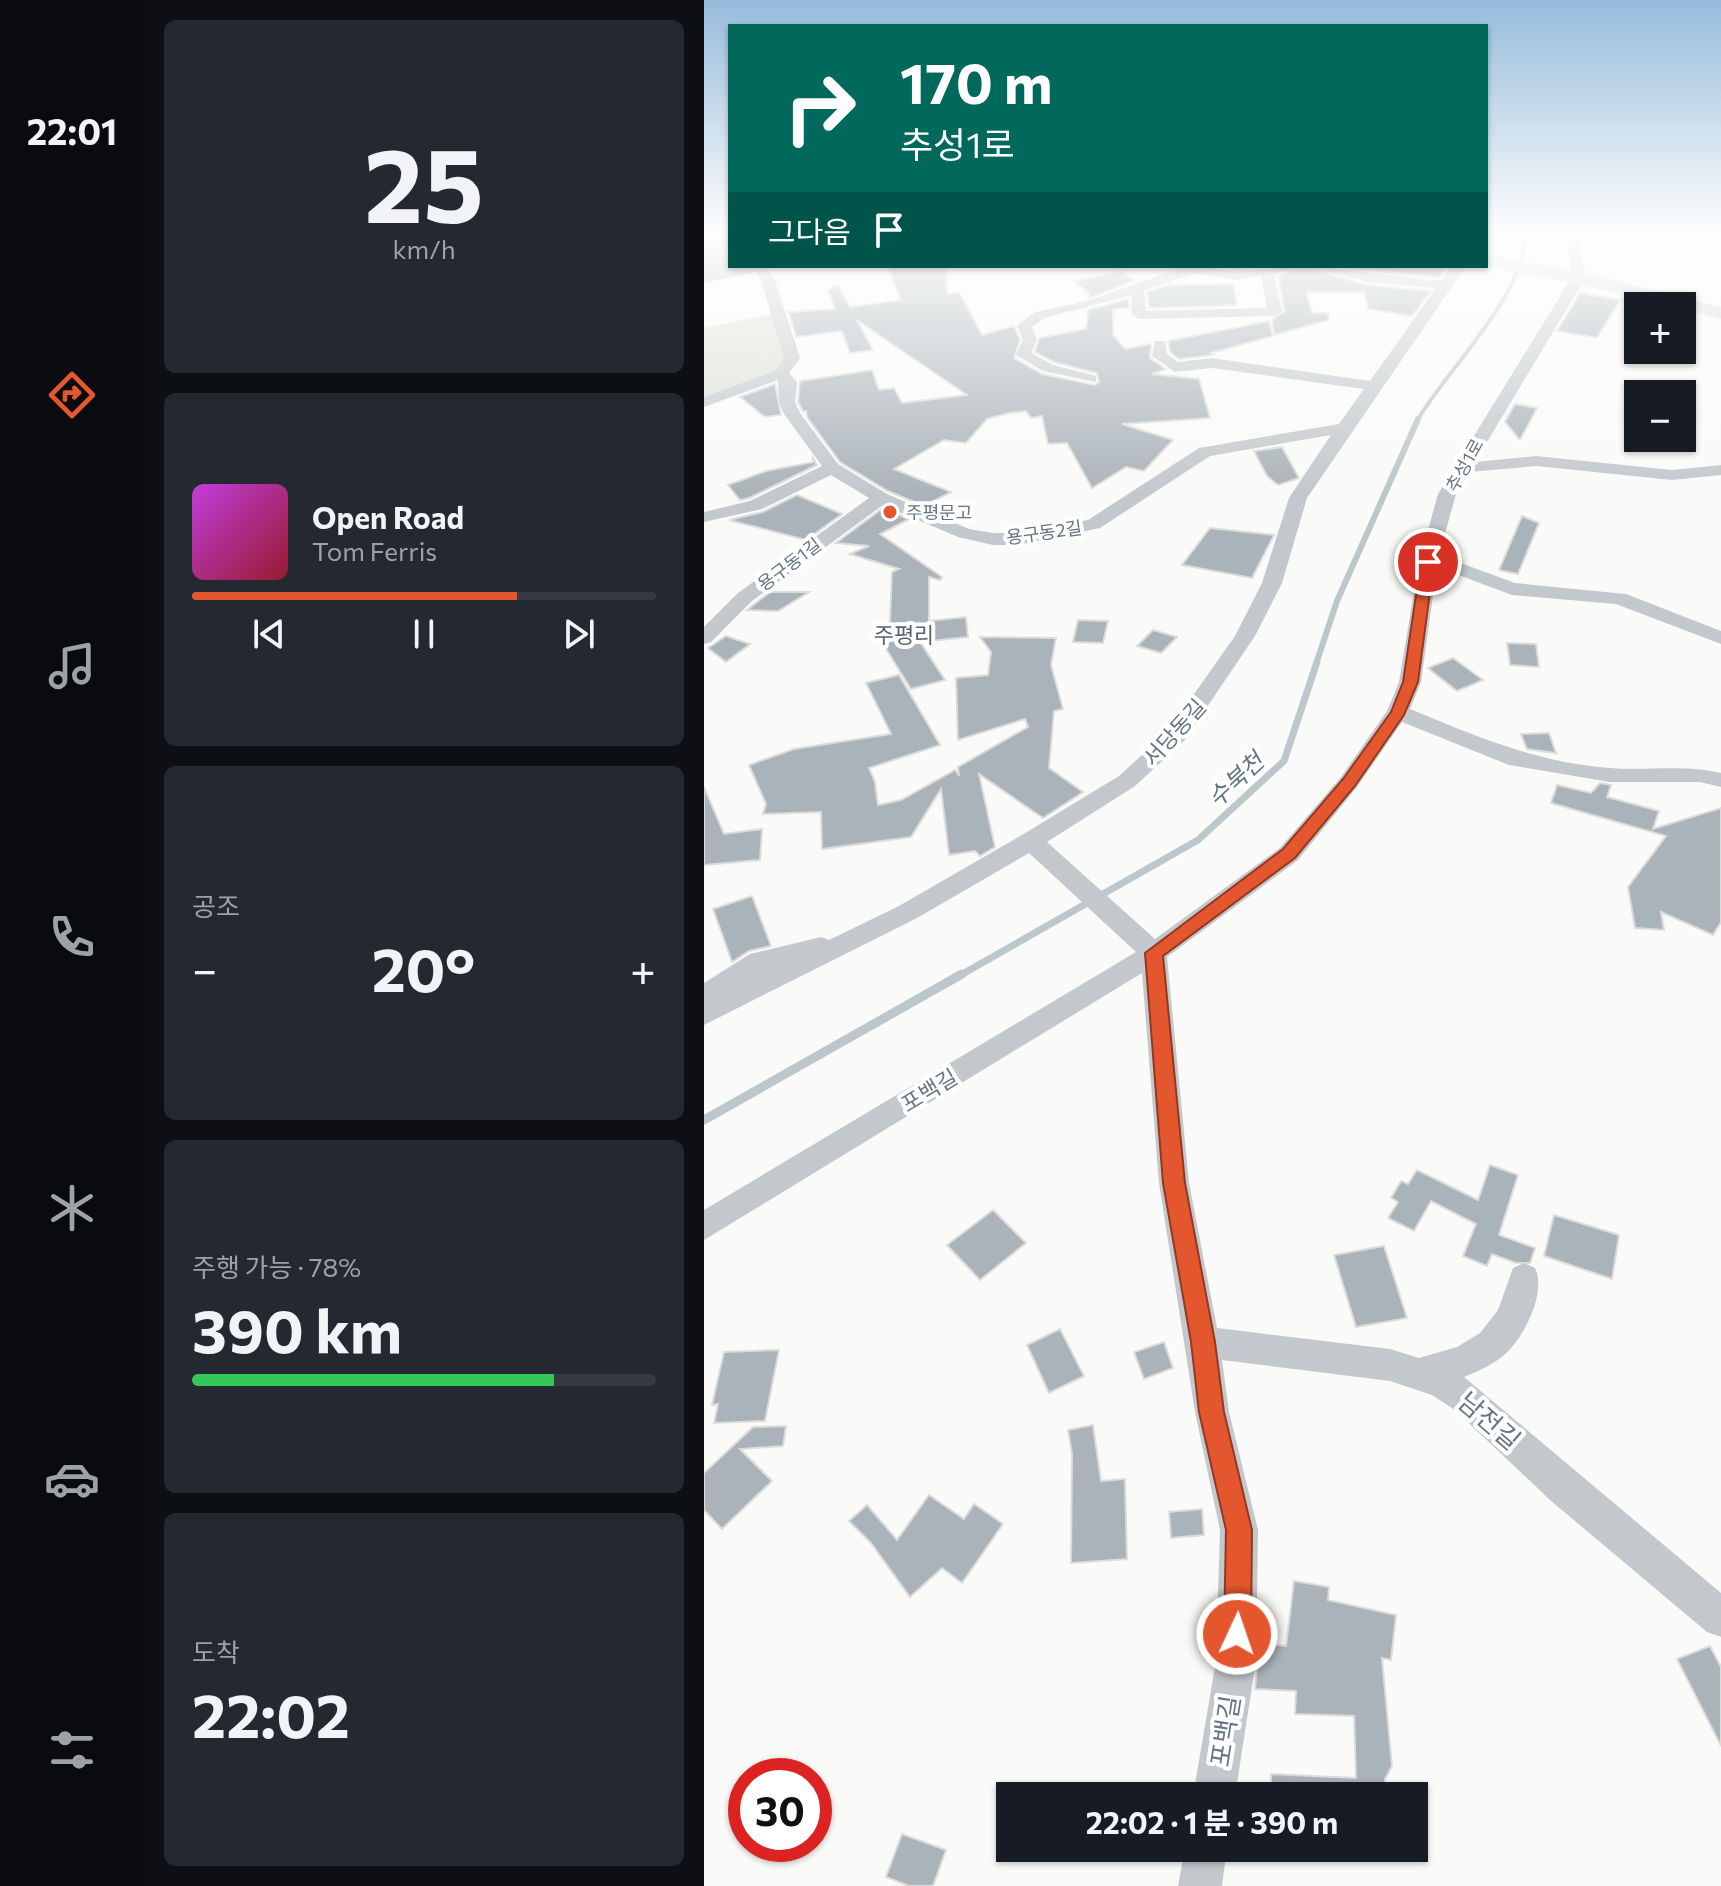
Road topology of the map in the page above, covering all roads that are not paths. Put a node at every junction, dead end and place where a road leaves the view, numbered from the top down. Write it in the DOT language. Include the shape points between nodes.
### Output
graph roads {
  1 [pos="780,318"];
  2 [pos="1036,318"];
  3 [pos="1422,318"];
  4 [pos="1552,318"];
  5 [pos="1160,344"];
  6 [pos="781,374"];
  7 [pos="1091,379"];
  8 [pos="1375,386"];
  9 [pos="704,402"];
  10 [pos="1344,428"];
  11 [pos="832,468"];
  12 [pos="1462,468"];
  13 [pos="1721,470"];
  14 [pos="881,498"];
  15 [pos="704,517"];
  16 [pos="1429,558"];
  17 [pos="704,638"];
  18 [pos="1721,638"];
  19 [pos="1398,712"];
  20 [pos="1721,780"];
  21 [pos="1031,841"];
  22 [pos="836,947"];
  23 [pos="1148,948"];
  24 [pos="704,996"];
  25 [pos="704,1014"];
  26 [pos="704,1226"];
  27 [pos="1524,1278"];
  28 [pos="1203,1342"];
  29 [pos="1423,1373"];
  30 [pos="1721,1618"];
  31 [pos="1216,1782"];
  32 [pos="1204,1862"];
  33 [pos="1200,1886"];
  1 -- 6 [label="street" via="792,358"];
  2 -- 7 [label="street" via="1024,326 1030,340 1023,355"];
  3 -- 8 [label="street, 서당동길"];
  4 -- 12 [label="street, 추성1로"];
  5 -- 8 [label="street" via="1159,356 1175,367 1212,363"];
  6 -- 9 [label="street"];
  6 -- 11 [label="street" via="789,382 792,414"];
  8 -- 10 [label="street, 서당동길"];
  10 -- 14 [label="street, 용구동2길" via="1205,452 1094,524 1018,539 964,533"];
  10 -- 21 [label="street, 서당동길" via="1298,498 1272,583 1245,636 1176,736 1127,781"];
  11 -- 14 [label="street, 용구동2길"];
  11 -- 15 [label="street" via="756,505"];
  12 -- 13 [label="street" via="1536,461 1672,475"];
  12 -- 16 [label="street, 추성1로" via="1447,494"];
  14 -- 17 [label="street, 용구동1길" via="745,597"];
  16 -- 18 [label="street" via="1512,589 1619,598"];
  16 -- 19 [label="street, 추성1로" via="1410,682"];
  19 -- 20 [label="street" via="1509,758 1610,775 1700,775"];
  19 -- 23 [label="street, 추성1로" via="1289,854"];
  21 -- 22 [label="street, 서당동길"];
  21 -- 23 [label="street"];
  22 -- 24 [label="street" via="759,961"];
  22 -- 25 [label="street, 서당동길"];
  23 -- 26 [label="street, 포백길"];
  23 -- 28 [label="street, 포백길" via="1174,1183"];
  27 -- 29 [label="street" via="1517,1311 1502,1334 1471,1361"];
  28 -- 29 [label="street, 남전길"];
  28 -- 31 [label="street, 포백길" via="1212,1412 1239,1530 1236,1661"];
  29 -- 30 [label="street, 남전길" via="1467,1398 1563,1487"];
  32 -- 33 [label="street"];
}
